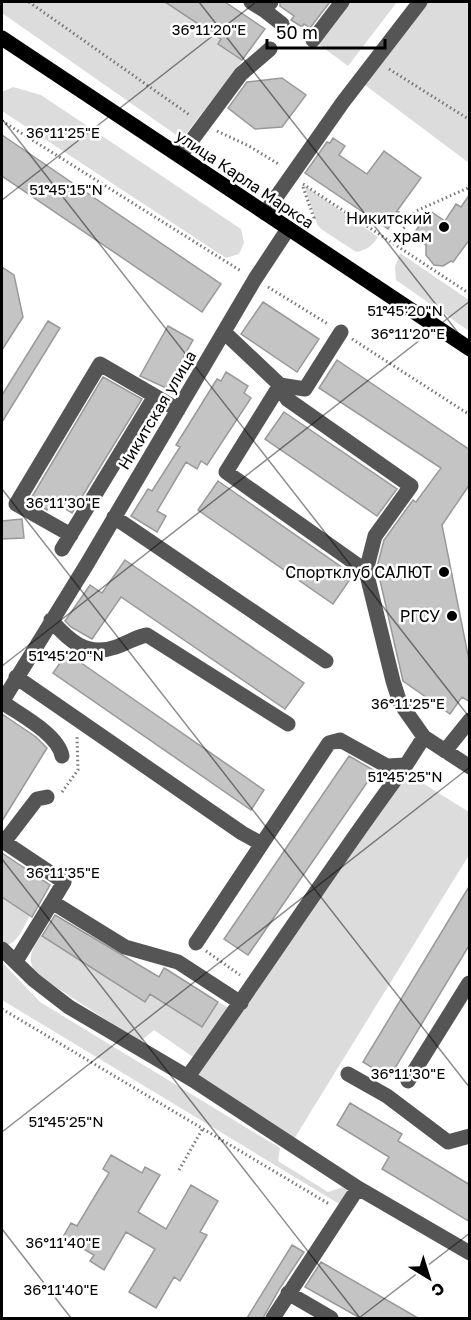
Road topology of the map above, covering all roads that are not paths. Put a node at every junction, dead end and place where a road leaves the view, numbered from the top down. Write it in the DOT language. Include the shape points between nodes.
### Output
graph roads {
  1 [pos="251,2"];
  2 [pos="342,2"];
  3 [pos="420,2"];
  4 [pos="268,6"];
  5 [pos="283,30"];
  6 [pos="2,38"];
  7 [pos="313,40"];
  8 [pos="270,49"];
  9 [pos="180,156"];
  10 [pos="265,213"];
  11 [pos="288,229"];
  12 [pos="224,332"];
  13 [pos="341,332"];
  14 [pos="470,349"];
  15 [pos="280,385"];
  16 [pos="155,396"];
  17 [pos="178,410"];
  18 [pos="114,517"];
  19 [pos="71,535"];
  20 [pos="62,549"];
  21 [pos="366,571"];
  22 [pos="51,620"];
  23 [pos="326,662"];
  24 [pos="16,677"];
  25 [pos="2,702"];
  26 [pos="470,720"];
  27 [pos="288,724"];
  28 [pos="424,737"];
  29 [pos="445,751"];
  30 [pos="62,756"];
  31 [pos="406,765"];
  32 [pos="470,767"];
  33 [pos="54,794"];
  34 [pos="262,844"];
  35 [pos="52,902"];
  36 [pos="196,944"];
  37 [pos="2,949"];
  38 [pos="15,961"];
  39 [pos="469,983"];
  40 [pos="241,1003"];
  41 [pos="348,1074"];
  42 [pos="193,1080"];
  43 [pos="408,1082"];
  44 [pos="470,1136"];
  45 [pos="358,1188"];
  46 [pos="470,1253"];
  47 [pos="288,1293"];
  48 [pos="273,1318"];
  49 [pos="331,1318"];
  1 -- 4 [label="street"];
  2 -- 7 [label="street"];
  3 -- 10 [label="street"];
  4 -- 5 [label="street"];
  6 -- 9 [label="main road, улица Карла Маркса"];
  8 -- 9 [label="street" via="241,75"];
  9 -- 10 [label="main road, улица Карла Маркса"];
  10 -- 11 [label="main road, улица Карла Маркса"];
  11 -- 12 [label="street, Никитская улица"];
  11 -- 14 [label="main road, улица Карла Маркса"];
  12 -- 15 [label="street"];
  12 -- 17 [label="street, Никитская улица"];
  13 -- 15 [label="street" via="305,389"];
  15 -- 21 [label="street" via="287,399 411,486 375,536"];
  15 -- 21 [label="street" via="226,472"];
  16 -- 17 [label="street"];
  16 -- 19 [label="street"];
  16 -- 19 [label="street" via="100,364 16,504"];
  17 -- 18 [label="street, Никитская улица"];
  18 -- 22 [label="street, Никитская улица"];
  18 -- 23 [label="street"];
  19 -- 20 [label="street"];
  21 -- 28 [label="street" via="400,704"];
  22 -- 24 [label="street, Никитская улица"];
  22 -- 27 [label="street" via="66,637 87,650 115,648 147,634"];
  24 -- 25 [label="street, Никитская улица"];
  24 -- 34 [label="street"];
  25 -- 30 [label="street" via="50,736"];
  26 -- 29 [label="street"];
  28 -- 29 [label="street"];
  28 -- 31 [label="street"];
  29 -- 32 [label="street"];
  31 -- 34 [label="street" via="387,766 340,740 329,743"];
  31 -- 40 [label="street"];
  33 -- 35 [label="street" via="37,799 4,842 64,882"];
  34 -- 36 [label="street"];
  35 -- 38 [label="street"];
  35 -- 40 [label="street" via="125,948 178,962"];
  37 -- 38 [label="street"];
  38 -- 42 [label="street" via="69,1007"];
  39 -- 43 [label="street"];
  40 -- 42 [label="street" via="189,1075"];
  41 -- 44 [label="street" via="387,1096 448,1142"];
  42 -- 45 [label="street"];
  45 -- 46 [label="street"];
  45 -- 47 [label="street"];
  47 -- 48 [label="street"];
  47 -- 49 [label="street"];
}
